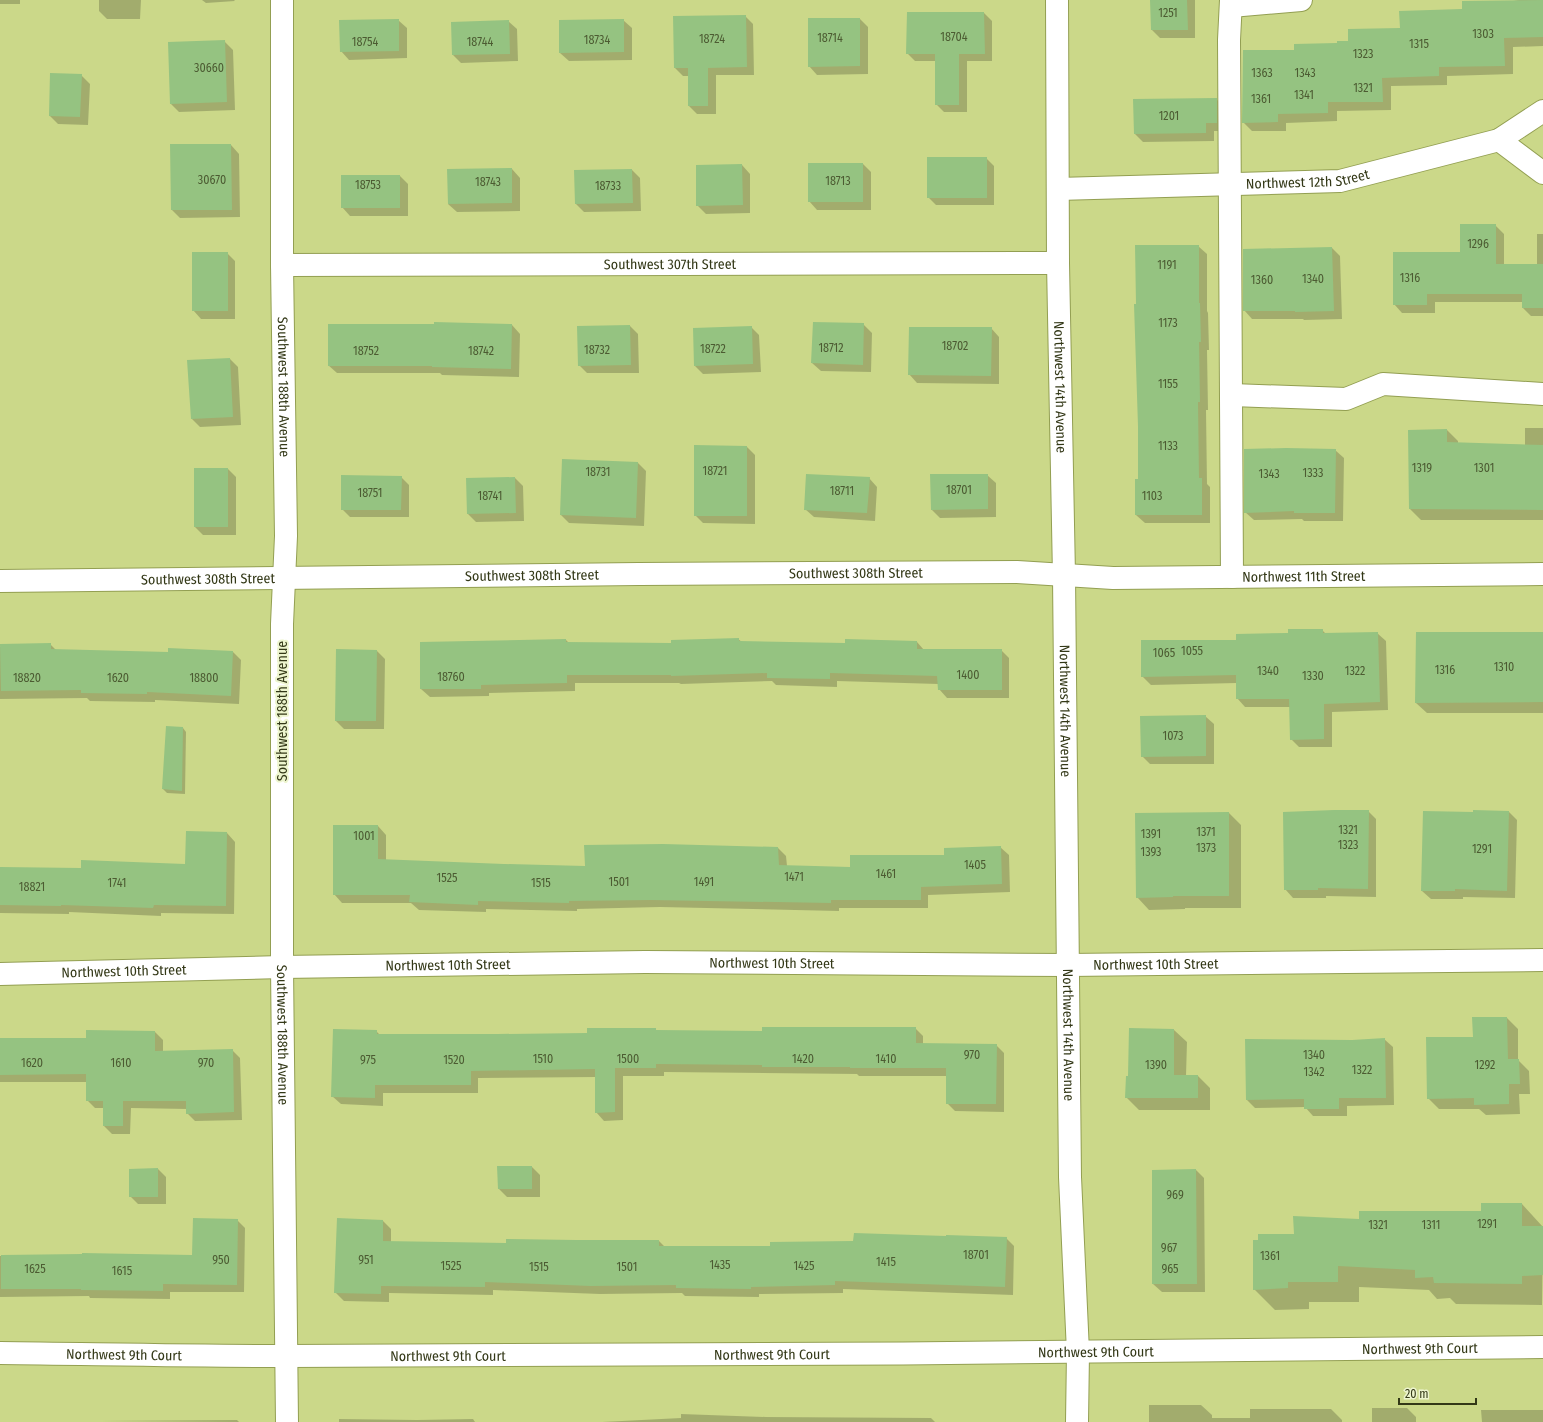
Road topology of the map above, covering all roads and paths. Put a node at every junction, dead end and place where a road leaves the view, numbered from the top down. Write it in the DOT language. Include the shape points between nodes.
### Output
graph roads {
  1 [pos="282,0"];
  2 [pos="1057,0"];
  3 [pos="1301,0"];
  4 [pos="1231,3"];
  5 [pos="1543,111"];
  6 [pos="1499,140"];
  7 [pos="1543,172"];
  8 [pos="1230,184"];
  9 [pos="1058,189"];
  10 [pos="1058,263"];
  11 [pos="282,265"];
  12 [pos="1543,394"];
  13 [pos="1232,395"];
  14 [pos="1543,574"];
  15 [pos="1064,576"];
  16 [pos="1232,577"];
  17 [pos="284,579"];
  18 [pos="0,581"];
  19 [pos="1543,960"];
  20 [pos="1068,965"];
  21 [pos="282,967"];
  22 [pos="0,974"];
  23 [pos="1543,1347"];
  24 [pos="1078,1352"];
  25 [pos="0,1353"];
  26 [pos="286,1356"];
  27 [pos="287,1422"];
  28 [pos="1077,1422"];
  1 -- 11 [label="street, Southwest 188th Avenue"];
  2 -- 9 [label="street, Northwest 14th Avenue"];
  3 -- 4 [label="street"];
  4 -- 8 [label="street"];
  5 -- 6 [label="street, Northwest 12th Street"];
  6 -- 7 [label="street"];
  6 -- 8 [label="street, Northwest 12th Street" via="1340,181"];
  8 -- 9 [label="street, Northwest 12th Street"];
  8 -- 13 [label="street"];
  9 -- 10 [label="street, Northwest 14th Avenue"];
  10 -- 11 [label="street, Southwest 307th Street"];
  10 -- 15 [label="street, Northwest 14th Avenue"];
  11 -- 17 [label="street, Southwest 188th Avenue" via="286,536"];
  12 -- 13 [label="street" via="1383,384 1346,399"];
  13 -- 16 [label="street"];
  14 -- 16 [label="street, Northwest 11th Street"];
  15 -- 16 [label="street, Northwest 11th Street"];
  15 -- 17 [label="street, Southwest 308th Street" via="1009,572"];
  15 -- 20 [label="street, Northwest 14th Avenue"];
  17 -- 18 [label="street, Southwest 308th Street"];
  17 -- 21 [label="street, Southwest 188th Avenue"];
  19 -- 20 [label="street, Northwest 10th Street"];
  20 -- 21 [label="street, Northwest 10th Street" via="645,962"];
  20 -- 24 [label="street, Northwest 14th Avenue" via="1070,1177"];
  21 -- 22 [label="street, Northwest 10th Street"];
  21 -- 26 [label="street, Southwest 188th Avenue"];
  23 -- 24 [label="street, Northwest 9th Court"];
  24 -- 26 [label="street, Northwest 9th Court"];
  24 -- 28 [label="street, Northwest 14th Avenue"];
  25 -- 26 [label="street, Northwest 9th Court"];
  26 -- 27 [label="street, Southwest 188th Avenue"];
}
